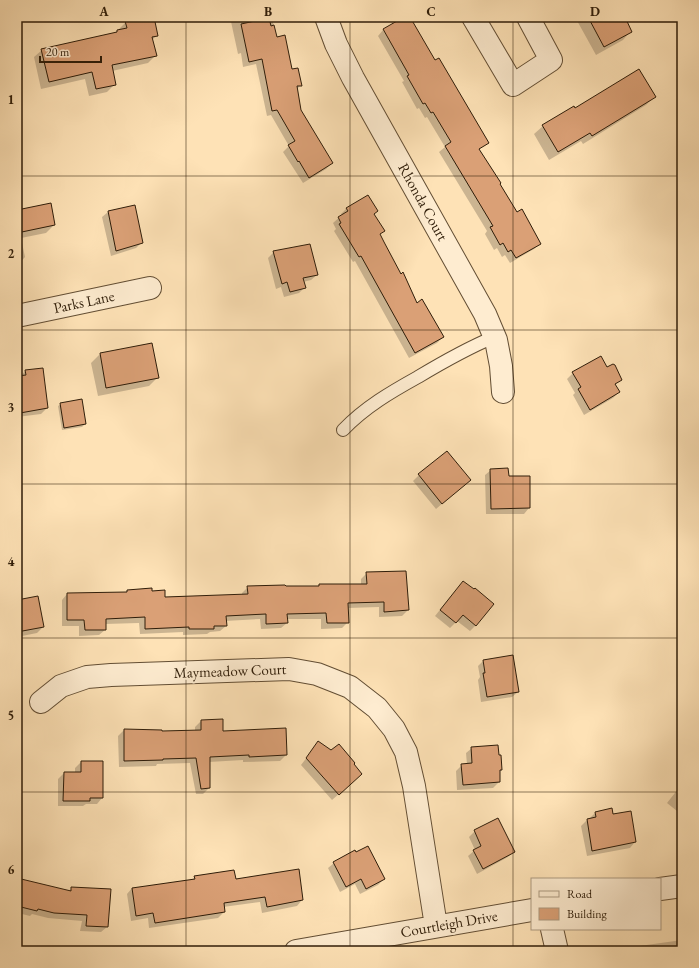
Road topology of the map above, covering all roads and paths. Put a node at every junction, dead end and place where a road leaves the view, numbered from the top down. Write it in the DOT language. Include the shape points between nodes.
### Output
graph roads {
  1 [pos="326,17"];
  2 [pos="473,17"];
  3 [pos="528,17"];
  4 [pos="150,288"];
  5 [pos="17,316"];
  6 [pos="494,336"];
  7 [pos="503,392"];
  8 [pos="343,430"];
  9 [pos="41,702"];
  10 [pos="682,886"];
  11 [pos="661,889"];
  12 [pos="531,910"];
  13 [pos="436,926"];
  14 [pos="552,930"];
  15 [pos="296,951"];
  16 [pos="557,951"];
  1 -- 6 [label="street, Rhonda Court" via="353,78 485,314"];
  2 -- 3 [label="street" via="513,85 551,60"];
  4 -- 5 [label="street, Parks Lane"];
  6 -- 7 [label="street, Rhonda Court" via="501,366"];
  6 -- 8 [label="lane" via="370,405"];
  9 -- 13 [label="street, Maymeadow Court" via="61,686 88,677 111,675 289,669 317,674 350,687 377,708 394,729 406,752 414,786"];
  10 -- 11 [label="street"];
  12 -- 13 [label="street, Courtleigh Drive"];
  13 -- 15 [label="street, Courtleigh Drive"];
  14 -- 16 [label="street"];
}
